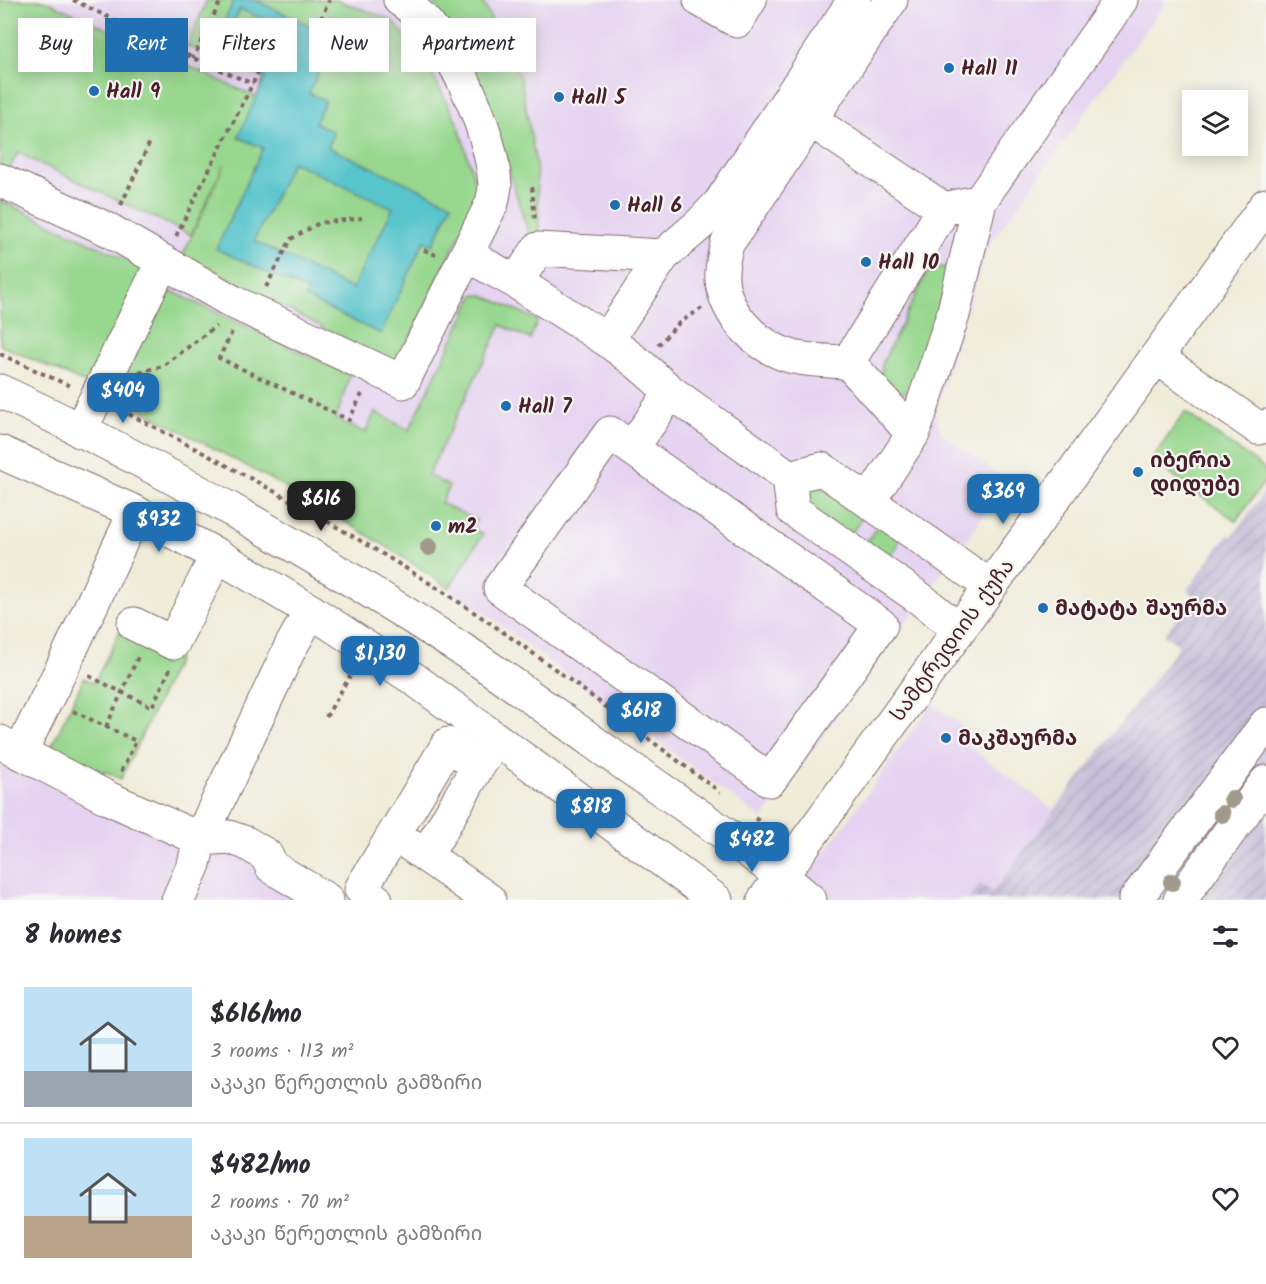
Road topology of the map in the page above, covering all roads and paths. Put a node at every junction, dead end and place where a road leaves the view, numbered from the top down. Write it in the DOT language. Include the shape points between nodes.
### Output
graph roads {
  1 [pos="73,0"];
  2 [pos="221,0"];
  3 [pos="329,0"];
  4 [pos="400,0"];
  5 [pos="700,0"];
  6 [pos="750,0"];
  7 [pos="854,0"];
  8 [pos="891,0"];
  9 [pos="1122,0"];
  10 [pos="213,18"];
  11 [pos="321,18"];
  12 [pos="200,44"];
  13 [pos="193,58"];
  14 [pos="258,72"];
  15 [pos="253,84"];
  16 [pos="809,119"];
  17 [pos="150,142"];
  18 [pos="0,180"];
  19 [pos="532,187"];
  20 [pos="980,201"];
  21 [pos="1266,205"];
  22 [pos="944,209"];
  23 [pos="362,218"];
  24 [pos="109,230"];
  25 [pos="538,249"];
  26 [pos="467,255"];
  27 [pos="663,256"];
  28 [pos="163,261"];
  29 [pos="272,274"];
  30 [pos="516,282"];
  31 [pos="726,293"];
  32 [pos="238,304"];
  33 [pos="607,340"];
  34 [pos="0,354"];
  35 [pos="1156,357"];
  36 [pos="848,362"];
  37 [pos="639,364"];
  38 [pos="374,369"];
  39 [pos="101,388"];
  40 [pos="0,391"];
  41 [pos="671,392"];
  42 [pos="1266,426"];
  43 [pos="80,431"];
  44 [pos="913,434"];
  45 [pos="632,448"];
  46 [pos="0,452"];
  47 [pos="789,477"];
  48 [pos="869,501"];
  49 [pos="135,512"];
  50 [pos="217,555"];
  51 [pos="990,586"];
  52 [pos="311,611"];
  53 [pos="959,630"];
  54 [pos="152,633"];
  55 [pos="64,664"];
  56 [pos="350,676"];
  57 [pos="122,692"];
  58 [pos="48,699"];
  59 [pos="326,717"];
  60 [pos="1266,724"];
  61 [pos="106,727"];
  62 [pos="497,739"];
  63 [pos="10,748"];
  64 [pos="478,766"];
  65 [pos="1266,782"];
  66 [pos="724,796"];
  67 [pos="108,798"];
  68 [pos="751,814"];
  69 [pos="765,824"];
  70 [pos="394,834"];
  71 [pos="200,839"];
  72 [pos="426,856"];
  73 [pos="773,888"];
  74 [pos="178,900"];
  75 [pos="327,900"];
  76 [pos="376,900"];
  77 [pos="489,900"];
  78 [pos="716,900"];
  79 [pos="810,900"];
  80 [pos="1135,900"];
  81 [pos="1180,900"];
  1 -- 13 [label="path"];
  2 -- 10 [label="path"];
  3 -- 11 [label="path"];
  4 -- 26 [label="main road" via="427,23 446,51 474,102 487,136 495,187 492,203"];
  5 -- 6 [label="main road" via="737,21"];
  7 -- 27 [label="main road" via="720,203"];
  8 -- 16 [label="main road"];
  9 -- 20 [label="main road"];
  12 -- 13 [label="path"];
  13 -- 15 [label="path"];
  14 -- 15 [label="path"];
  15 -- 28 [label="path"];
  16 -- 22 [label="main road"];
  16 -- 31 [label="main road" via="727,244 722,281"];
  17 -- 24 [label="path"];
  18 -- 24 [label="main road"];
  19 -- 25 [label="path"];
  20 -- 22 [label="main road"];
  20 -- 44 [label="main road" via="953,315"];
  21 -- 35 [label="main road, სამტრედიის ქუჩა"];
  22 -- 36 [label="main road"];
  23 -- 29 [label="path" via="319,224 291,239"];
  24 -- 28 [label="main road"];
  25 -- 27 [label="main road"];
  25 -- 30 [label="main road"];
  26 -- 30 [label="main road"];
  26 -- 38 [label="main road" via="403,382"];
  27 -- 33 [label="main road"];
  28 -- 32 [label="main road"];
  28 -- 39 [label="main road"];
  30 -- 33 [label="main road"];
  31 -- 36 [label="main road" via="744,328 768,348 794,357"];
  31 -- 37 [label="path" via="679,323"];
  32 -- 38 [label="main road"];
  32 -- 38 [label="path" via="219,358 349,420"];
  32 -- 39 [label="path" via="163,366"];
  33 -- 37 [label="main road"];
  34 -- 39 [label="path"];
  35 -- 42 [label="main road" via="1258,428"];
  35 -- 51 [label="main road, სამტრედიის ქუჩა"];
  36 -- 44 [label="main road"];
  37 -- 41 [label="main road"];
  39 -- 43 [label="main road"];
  39 -- 66 [label="path" via="451,597"];
  40 -- 43 [label="main road"];
  41 -- 45 [label="main road"];
  41 -- 47 [label="main road"];
  43 -- 73 [label="main road" via="206,496 428,628 478,661"];
  44 -- 48 [label="main road"];
  45 -- 45 [label="main road" via="610,433 500,588 771,780 881,625"];
  46 -- 49 [label="main road"];
  47 -- 48 [label="main road" via="822,469"];
  47 -- 53 [label="main road" via="793,510"];
  48 -- 51 [label="main road"];
  49 -- 50 [label="main road"];
  49 -- 55 [label="main road"];
  50 -- 52 [label="main road"];
  50 -- 54 [label="main road"];
  51 -- 53 [label="main road, სამტრედიის ქუჩა"];
  52 -- 62 [label="main road"];
  52 -- 71 [label="main road"];
  53 -- 73 [label="main road, სამტრედიის ქუჩა"];
  54 -- 57 [label="path"];
  54 -- 57 [label="path" via="177,655 152,707"];
  55 -- 57 [label="path"];
  55 -- 58 [label="main road"];
  56 -- 59 [label="path"];
  57 -- 61 [label="path"];
  58 -- 61 [label="path"];
  58 -- 63 [label="main road"];
  60 -- 80 [label="main road"];
  61 -- 67 [label="path" via="136,741"];
  62 -- 64 [label="main road"];
  62 -- 78 [label="main road"];
  63 -- 67 [label="main road"];
  64 -- 70 [label="main road" via="448,744"];
  64 -- 72 [label="main road"];
  65 -- 81 [label="main road"];
  67 -- 71 [label="main road"];
  68 -- 69 [label="path"];
  70 -- 72 [label="main road"];
  70 -- 76 [label="main road" via="361,889"];
  71 -- 74 [label="main road"];
  71 -- 75 [label="main road" via="229,837 246,843 266,855 272,867"];
  72 -- 77 [label="main road"];
  73 -- 79 [label="main road"];
}
